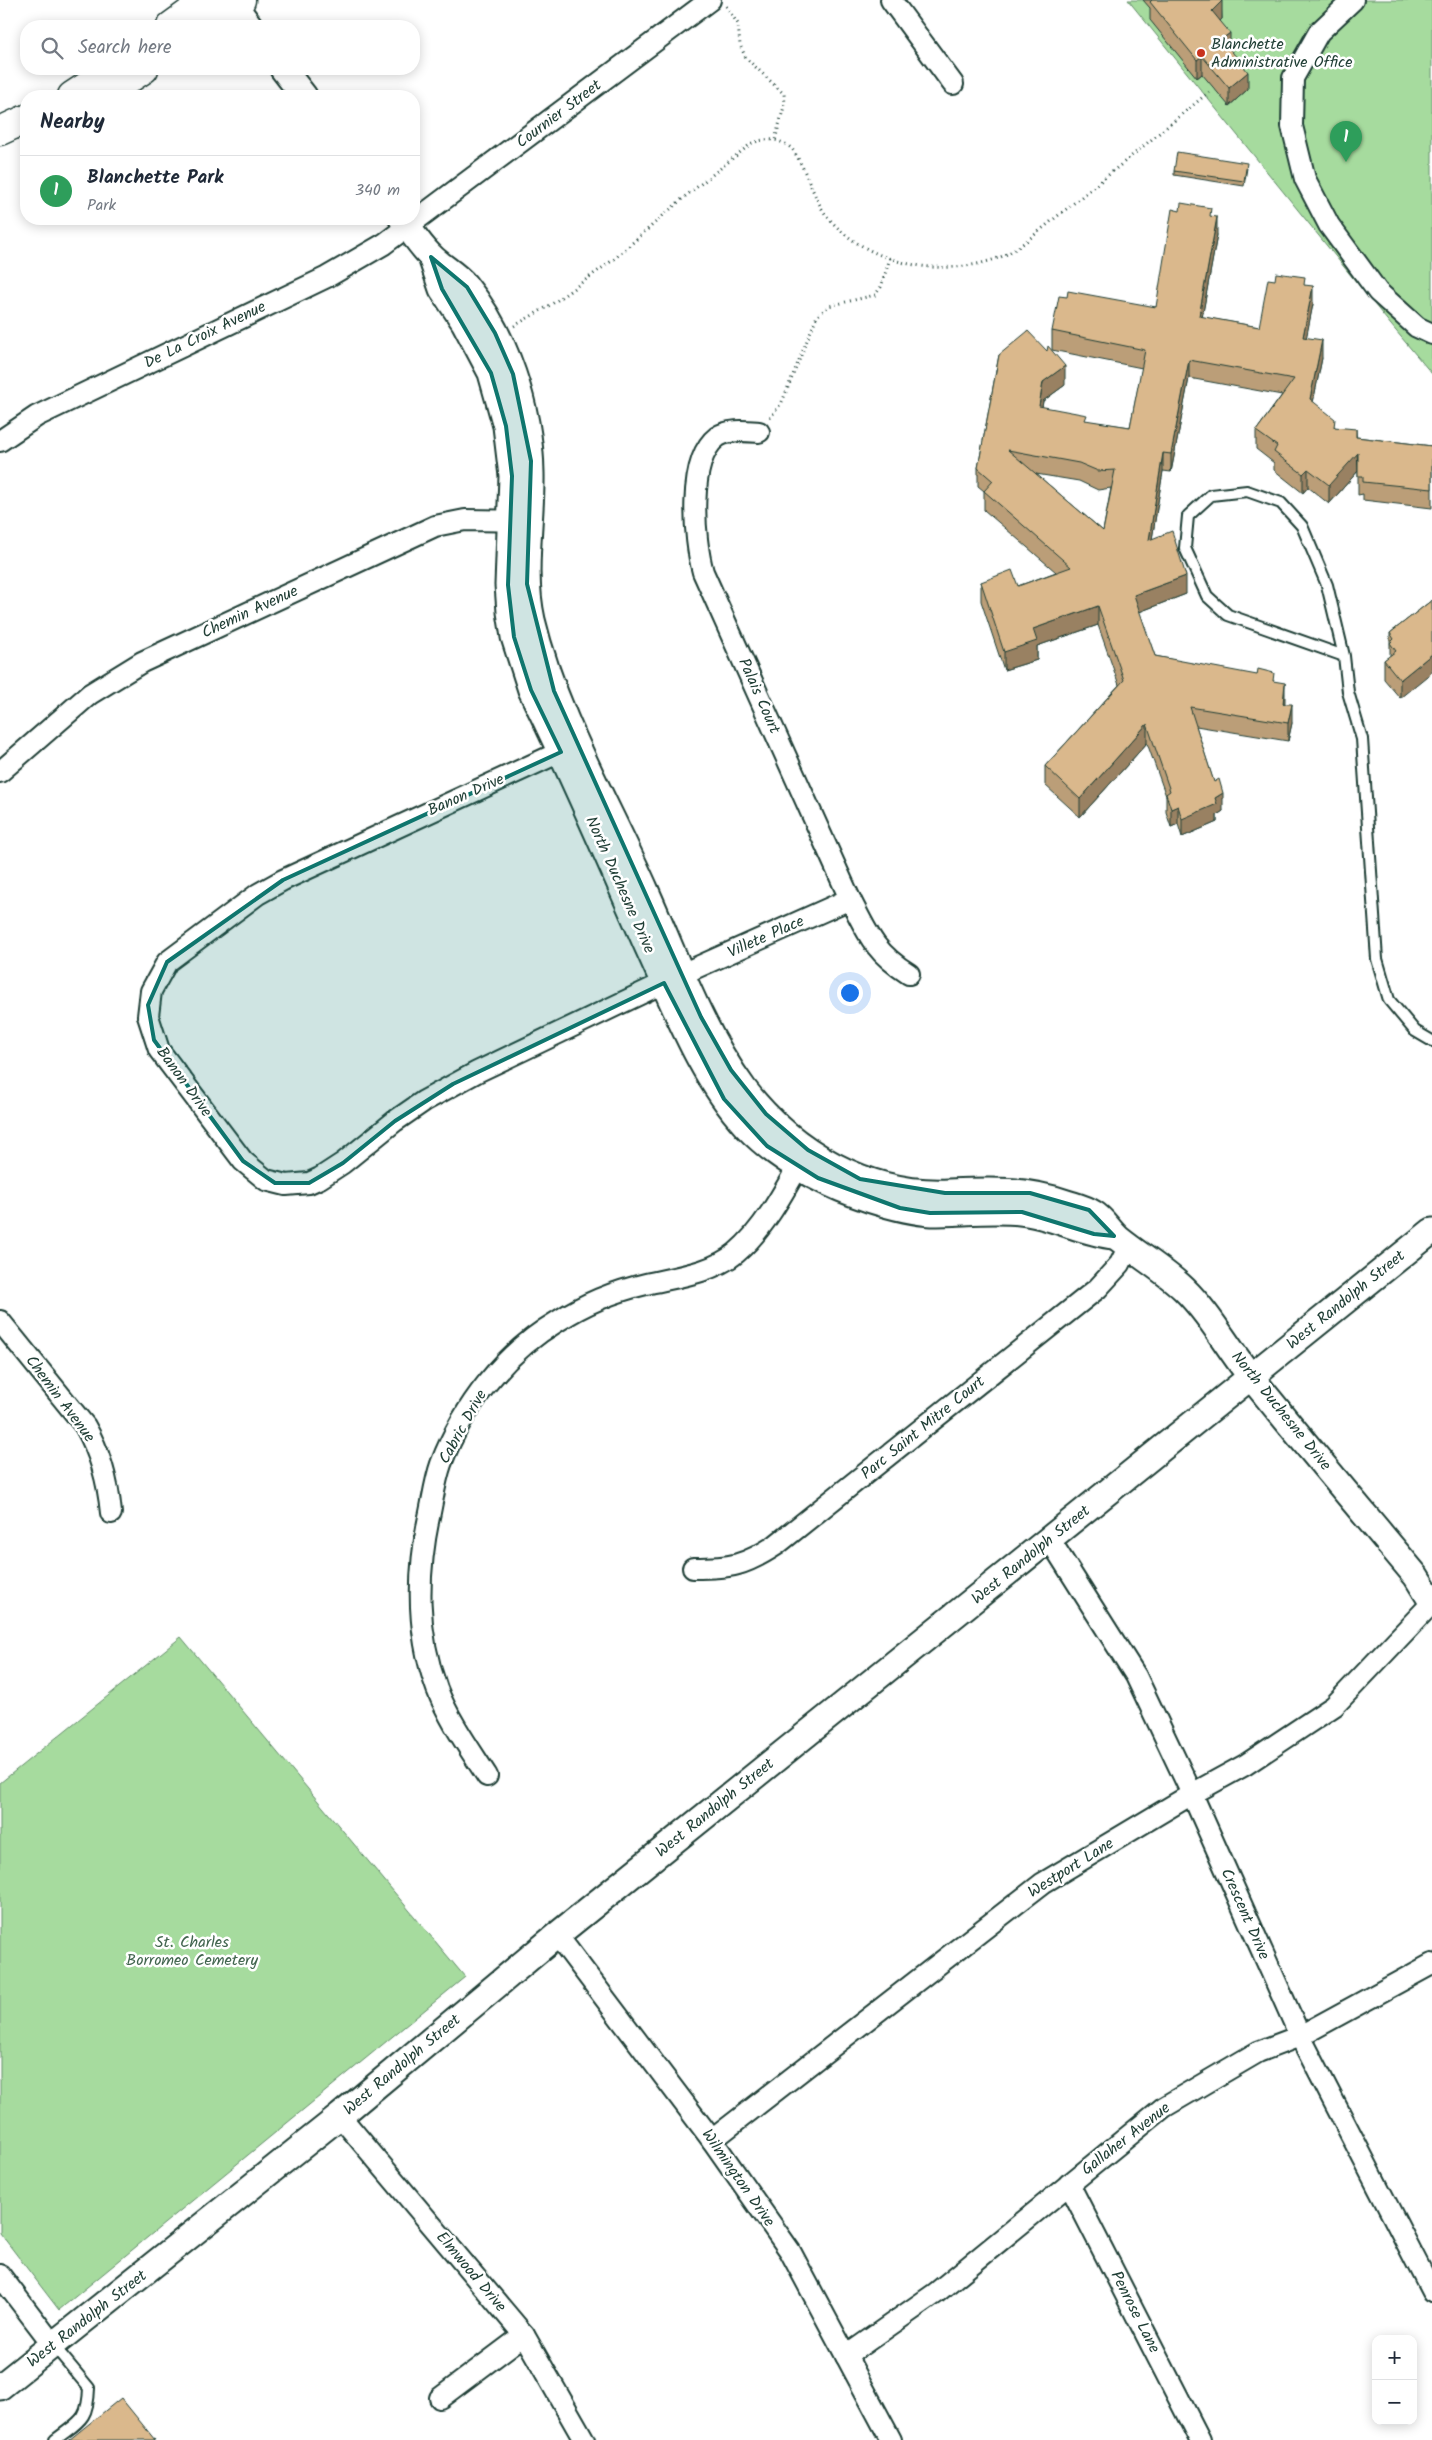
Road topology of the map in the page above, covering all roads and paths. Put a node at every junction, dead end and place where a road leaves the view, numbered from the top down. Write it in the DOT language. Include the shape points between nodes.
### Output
graph roads {
  1 [pos="207,0"];
  2 [pos="710,0"];
  3 [pos="721,0"];
  4 [pos="891,0"];
  5 [pos="1354,0"];
  6 [pos="239,8"];
  7 [pos="180,20"];
  8 [pos="216,20"];
  9 [pos="103,75"];
  10 [pos="135,75"];
  11 [pos="288,75"];
  12 [pos="953,84"];
  13 [pos="81,90"];
  14 [pos="112,90"];
  15 [pos="299,90"];
  16 [pos="1210,92"];
  17 [pos="20,122"];
  18 [pos="0,131"];
  19 [pos="775,140"];
  20 [pos="20,141"];
  21 [pos="0,150"];
  22 [pos="420,212"];
  23 [pos="403,225"];
  24 [pos="407,225"];
  25 [pos="431,257"];
  26 [pos="890,258"];
  27 [pos="495,333"];
  28 [pos="1432,334"];
  29 [pos="759,432"];
  30 [pos="0,441"];
  31 [pos="520,521"];
  32 [pos="1344,656"];
  33 [pos="569,748"];
  34 [pos="0,772"];
  35 [pos="850,899"];
  36 [pos="909,974"];
  37 [pos="673,979"];
  38 [pos="1432,1040"];
  39 [pos="803,1158"];
  40 [pos="1432,1231"];
  41 [pos="1122,1241"];
  42 [pos="0,1321"];
  43 [pos="1250,1376"];
  44 [pos="111,1513"];
  45 [pos="1050,1540"];
  46 [pos="693,1568"];
  47 [pos="1432,1603"];
  48 [pos="487,1776"];
  49 [pos="1192,1794"];
  50 [pos="557,1935"];
  51 [pos="1432,1964"];
  52 [pos="1300,2036"];
  53 [pos="340,2116"];
  54 [pos="712,2140"];
  55 [pos="1069,2184"];
  56 [pos="0,2276"];
  57 [pos="1432,2292"];
  58 [pos="524,2335"];
  59 [pos="54,2346"];
  60 [pos="846,2356"];
  61 [pos="0,2388"];
  62 [pos="440,2398"];
  63 [pos="55,2440"];
  64 [pos="584,2440"];
  65 [pos="891,2440"];
  66 [pos="1200,2440"];
  1 -- 7 [label="main road"];
  2 -- 22 [label="street, Cournier Street"];
  3 -- 19 [label="path" via="738,24 740,45 746,58 784,94 785,103"];
  4 -- 12 [label="street"];
  5 -- 28 [label="street" via="1319,32 1293,78 1292,126 1305,179 1329,225 1378,292 1417,327"];
  6 -- 8 [label="main road"];
  9 -- 13 [label="main road"];
  10 -- 14 [label="main road"];
  11 -- 15 [label="street"];
  16 -- 26 [label="path" via="1038,231 1001,257 974,266 944,268 908,264"];
  17 -- 18 [label="main road"];
  19 -- 26 [label="path" via="792,150 826,214 847,236"];
  19 -- 27 [label="path" via="763,139 752,143 613,260 524,322"];
  20 -- 21 [label="main road"];
  23 -- 30 [label="street, De La Croix Avenue" via="361,259 37,416"];
  24 -- 25 [label="street, North Duchesne Drive"];
  25 -- 27 [label="street, North Duchesne Drive" via="467,287"];
  25 -- 31 [label="street, North Duchesne Drive" via="442,289 491,373 506,426"];
  26 -- 29 [label="path" via="881,287 875,294 829,306 817,316 782,402"];
  27 -- 31 [label="street, North Duchesne Drive" via="513,374 531,461"];
  29 -- 35 [label="street, Palais Court" via="740,430 718,436 709,445 701,463 696,500 697,550 703,572"];
  31 -- 33 [label="street, North Duchesne Drive" via="531,613"];
  31 -- 34 [label="street, Chemin Avenue" via="465,520 435,526 142,662 90,694"];
  32 -- 32 [label="lane" via="1324,577 1302,526 1281,502 1247,491 1211,495 1188,516 1186,548 1207,596 1228,615"];
  32 -- 38 [label="lane" via="1348,692 1362,739 1377,959 1389,1000 1415,1031"];
  33 -- 37 [label="street, North Duchesne Drive" via="645,888"];
  33 -- 37 [label="street, Banon Drive" via="307,867 258,894 166,962 156,979 148,1005 154,1040 243,1161 266,1180 296,1185 320,1178 395,1121 453,1084"];
  35 -- 36 [label="street, Palais Court" via="886,960"];
  35 -- 37 [label="street, Villete Place"];
  37 -- 39 [label="street, North Duchesne Drive" via="746,1092"];
  39 -- 41 [label="street, North Duchesne Drive" via="888,1186 945,1193 975,1190 1030,1192 1089,1210"];
  39 -- 48 [label="street, Cabric Drive" via="758,1228 731,1256 701,1270 624,1290 582,1307 539,1333 488,1381 474,1399 452,1440 435,1485 422,1556 422,1628 440,1696"];
  40 -- 43 [label="street, West Randolph Street"];
  41 -- 43 [label="street, North Duchesne Drive" via="1187,1292"];
  41 -- 46 [label="street, Parc Saint Mitre Court" via="1120,1264 1098,1288 776,1545 729,1568"];
  42 -- 44 [label="street, Chemin Avenue" via="92,1439 104,1468"];
  43 -- 45 [label="street, West Randolph Street"];
  43 -- 47 [label="street, North Duchesne Drive" via="1416,1576"];
  45 -- 49 [label="street, Crescent Drive" via="1136,1676"];
  45 -- 50 [label="street, West Randolph Street"];
  47 -- 49 [label="street, Westport Lane" via="1334,1706 1246,1765"];
  49 -- 52 [label="street, Crescent Drive"];
  49 -- 54 [label="street, Westport Lane" via="1043,1883"];
  50 -- 53 [label="street, West Randolph Street"];
  50 -- 54 [label="street, Wilmington Drive"];
  51 -- 52 [label="street, Gallaher Avenue"];
  52 -- 55 [label="street, Gallaher Avenue" via="1258,2052 1164,2107"];
  52 -- 57 [label="street, Crescent Drive"];
  53 -- 58 [label="street, Elmwood Drive"];
  53 -- 59 [label="street, West Randolph Street"];
  54 -- 60 [label="street, Wilmington Drive" via="790,2251"];
  55 -- 60 [label="street, Gallaher Avenue" via="936,2293"];
  55 -- 66 [label="street, Penrose Lane"];
  56 -- 59 [label="street"];
  58 -- 62 [label="street"];
  58 -- 64 [label="street, Elmwood Drive"];
  59 -- 61 [label="street, West Randolph Street"];
  59 -- 63 [label="lane" via="89,2388 85,2416"];
  60 -- 65 [label="street, Wilmington Drive"];
}
